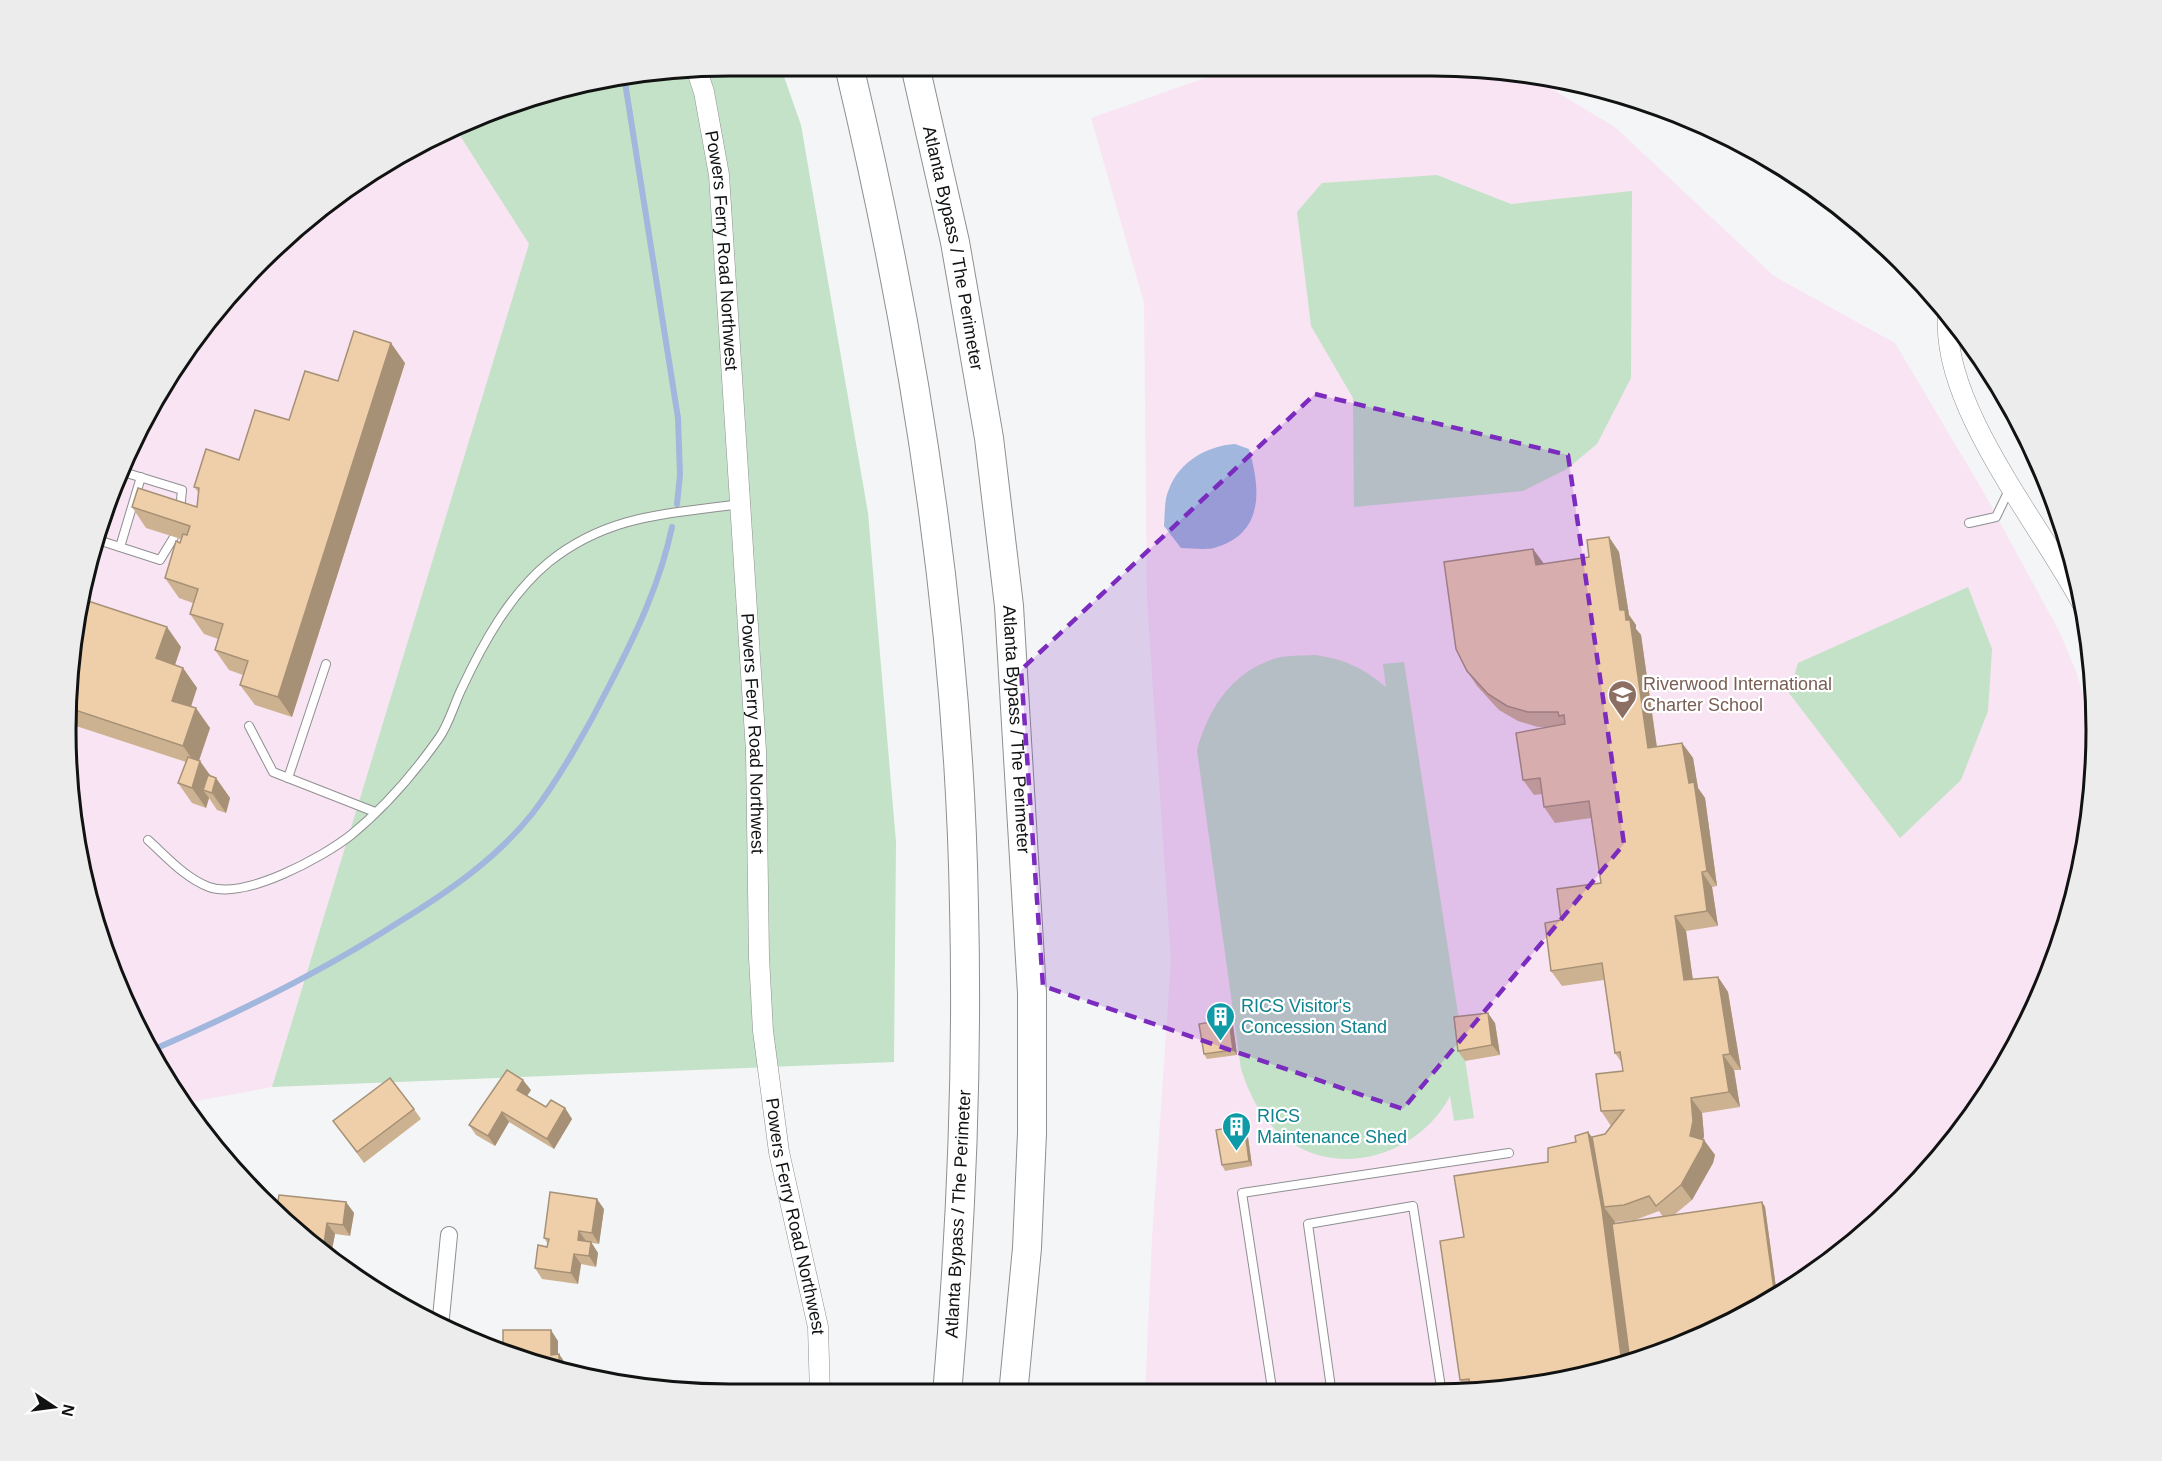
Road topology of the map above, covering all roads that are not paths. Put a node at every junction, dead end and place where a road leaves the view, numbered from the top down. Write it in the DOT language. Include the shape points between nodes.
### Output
graph roads {
  1 [pos="851,76"];
  2 [pos="917,76"];
  3 [pos="699,77"];
  4 [pos="1949,330"];
  5 [pos="129,474"];
  6 [pos="141,477"];
  7 [pos="2011,485"];
  8 [pos="741,504"];
  9 [pos="180,517"];
  10 [pos="1969,523"];
  11 [pos="174,537"];
  12 [pos="105,542"];
  13 [pos="120,547"];
  14 [pos="2065,571"];
  15 [pos="326,664"];
  16 [pos="249,726"];
  17 [pos="288,778"];
  18 [pos="375,812"];
  19 [pos="148,840"];
  20 [pos="1509,1153"];
  21 [pos="449,1235"];
  22 [pos="441,1317"];
  23 [pos="820,1384"];
  24 [pos="948,1384"];
  25 [pos="1014,1384"];
  26 [pos="1271,1384"];
  27 [pos="1330,1384"];
  28 [pos="1440,1384"];
  1 -- 24 [label="highway, Atlanta Bypass / The Perimeter" via="923,440 949,651 964,904 965,1082 959,1259"];
  2 -- 25 [label="highway, Atlanta Bypass / The Perimeter" via="955,242 989,438 1009,606 1032,993 1028,1248"];
  3 -- 8 [label="street, Powers Ferry Road Northwest" via="719,175"];
  4 -- 7 [label="street" via="1950,360 1958,387"];
  5 -- 6 [label="lane"];
  6 -- 9 [label="lane" via="182,490"];
  6 -- 13 [label="lane"];
  7 -- 10 [label="lane" via="1996,517"];
  7 -- 14 [label="street"];
  8 -- 18 [label="lane" via="687,509 616,524 577,541 547,564 493,629 441,736"];
  8 -- 23 [label="street, Powers Ferry Road Northwest" via="756,751 763,1031 779,1152 818,1327"];
  11 -- 13 [label="lane" via="159,560"];
  12 -- 13 [label="lane"];
  15 -- 17 [label="lane"];
  16 -- 17 [label="lane" via="273,772"];
  17 -- 18 [label="lane"];
  18 -- 19 [label="lane" via="325,851 258,884 232,889 211,888 192,878"];
  20 -- 26 [label="lane" via="1242,1193"];
  21 -- 22 [label="street"];
  27 -- 28 [label="lane" via="1308,1224 1413,1206"];
}
